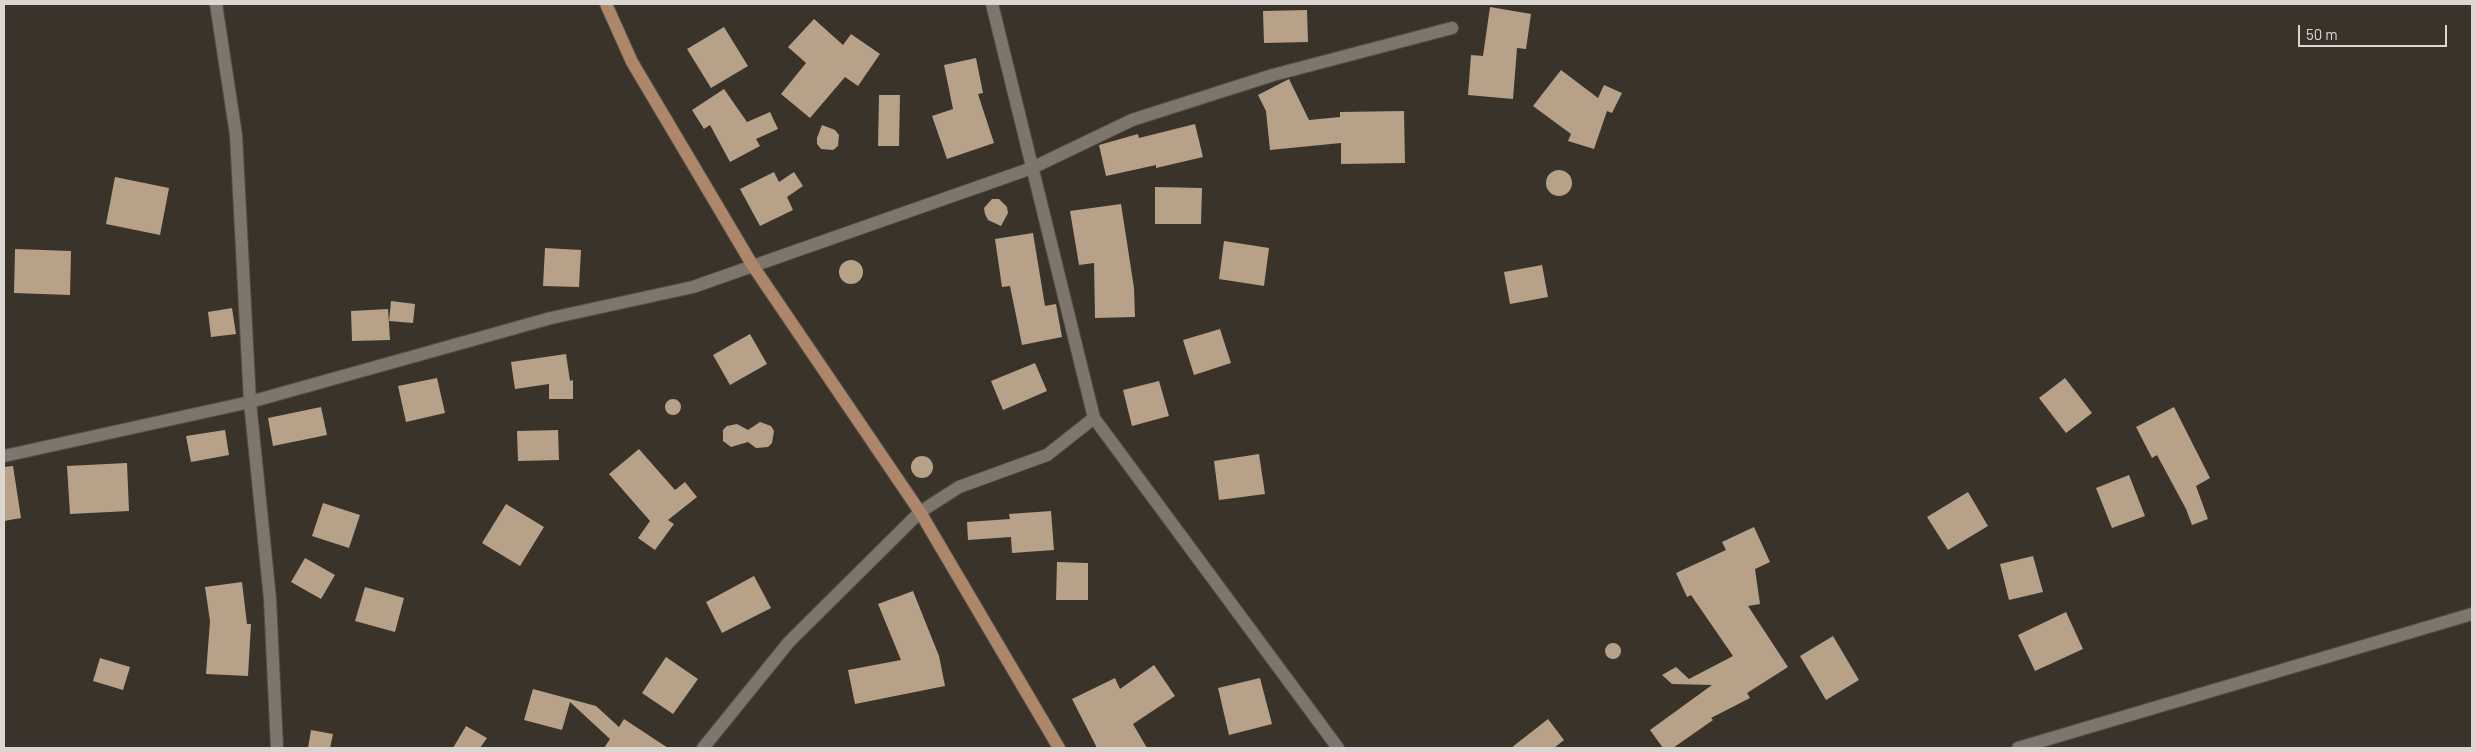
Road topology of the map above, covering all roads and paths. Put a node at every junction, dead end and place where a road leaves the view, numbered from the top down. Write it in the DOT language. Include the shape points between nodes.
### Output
graph roads {
  1 [pos="216,4"];
  2 [pos="606,4"];
  3 [pos="992,4"];
  4 [pos="1452,28"];
  5 [pos="1032,168"];
  6 [pos="753,266"];
  7 [pos="250,402"];
  8 [pos="1094,418"];
  9 [pos="4,456"];
  10 [pos="920,512"];
  11 [pos="2472,614"];
  12 [pos="277,748"];
  13 [pos="703,748"];
  14 [pos="1059,748"];
  15 [pos="1338,748"];
  16 [pos="2018,748"];
  1 -- 7 [label="street" via="236,135"];
  2 -- 6 [label="main road" via="632,62"];
  3 -- 5 [label="street"];
  4 -- 5 [label="street" via="1273,74 1132,120"];
  5 -- 6 [label="street"];
  5 -- 8 [label="street"];
  6 -- 7 [label="street" via="693,287 551,318"];
  6 -- 10 [label="main road"];
  7 -- 9 [label="street"];
  7 -- 12 [label="street" via="270,599"];
  8 -- 10 [label="street" via="1047,455 959,487"];
  8 -- 15 [label="street"];
  10 -- 13 [label="street" via="790,642"];
  10 -- 14 [label="main road"];
  11 -- 16 [label="street"];
}
